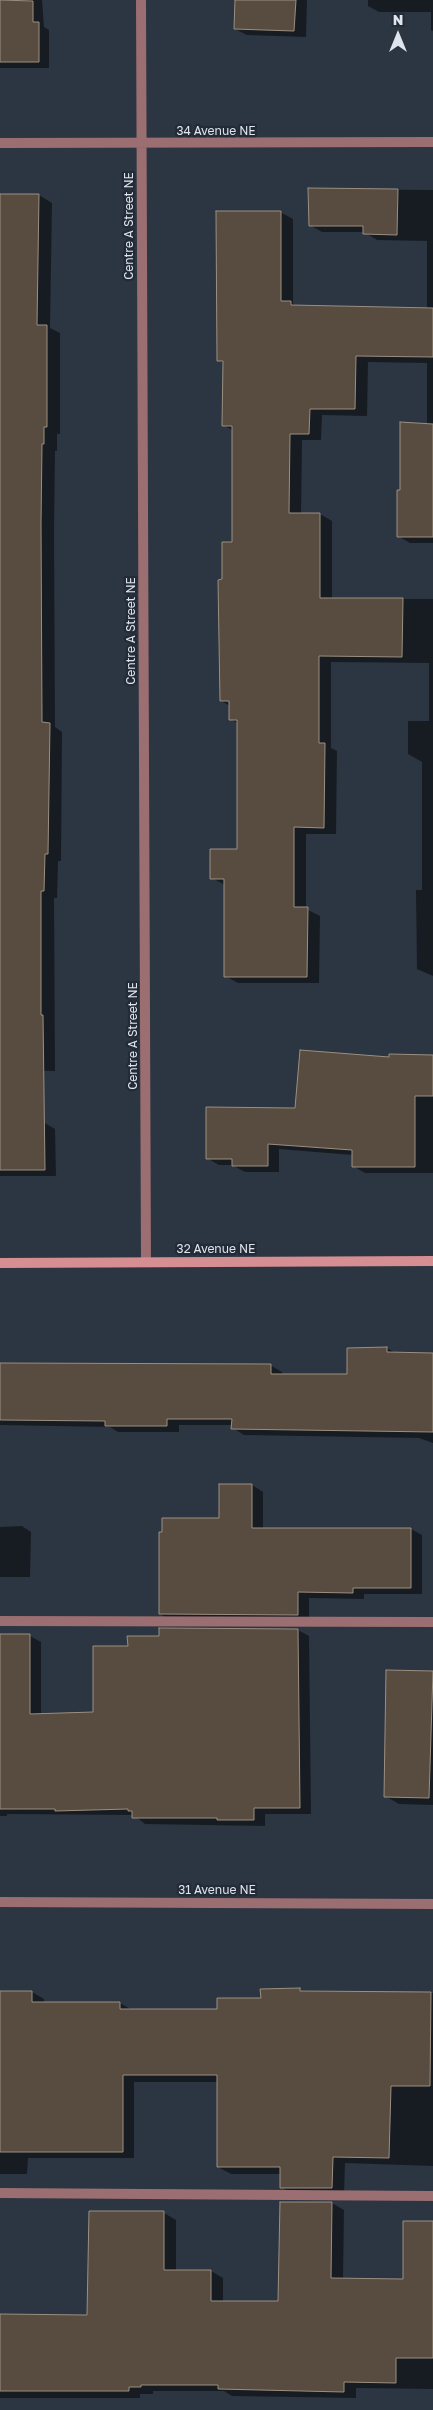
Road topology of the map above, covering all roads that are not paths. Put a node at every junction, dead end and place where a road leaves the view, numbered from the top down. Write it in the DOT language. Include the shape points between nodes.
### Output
graph roads {
  1 [pos="141,0"];
  2 [pos="433,142"];
  3 [pos="142,143"];
  4 [pos="0,144"];
  5 [pos="433,1261"];
  6 [pos="146,1262"];
  7 [pos="0,1263"];
  8 [pos="0,1621"];
  9 [pos="433,1622"];
  10 [pos="0,1902"];
  11 [pos="433,1904"];
  12 [pos="0,2193"];
  13 [pos="433,2196"];
  1 -- 3 [label="street, Centre A Street NE"];
  2 -- 3 [label="street, 34 Avenue NE"];
  3 -- 4 [label="street, 34 Avenue NE"];
  3 -- 6 [label="street, Centre A Street NE"];
  5 -- 6 [label="street, 32 Avenue NE"];
  6 -- 7 [label="street, 32 Avenue NE"];
  8 -- 9 [label="street"];
  10 -- 11 [label="street, 31 Avenue NE"];
  12 -- 13 [label="street"];
}
